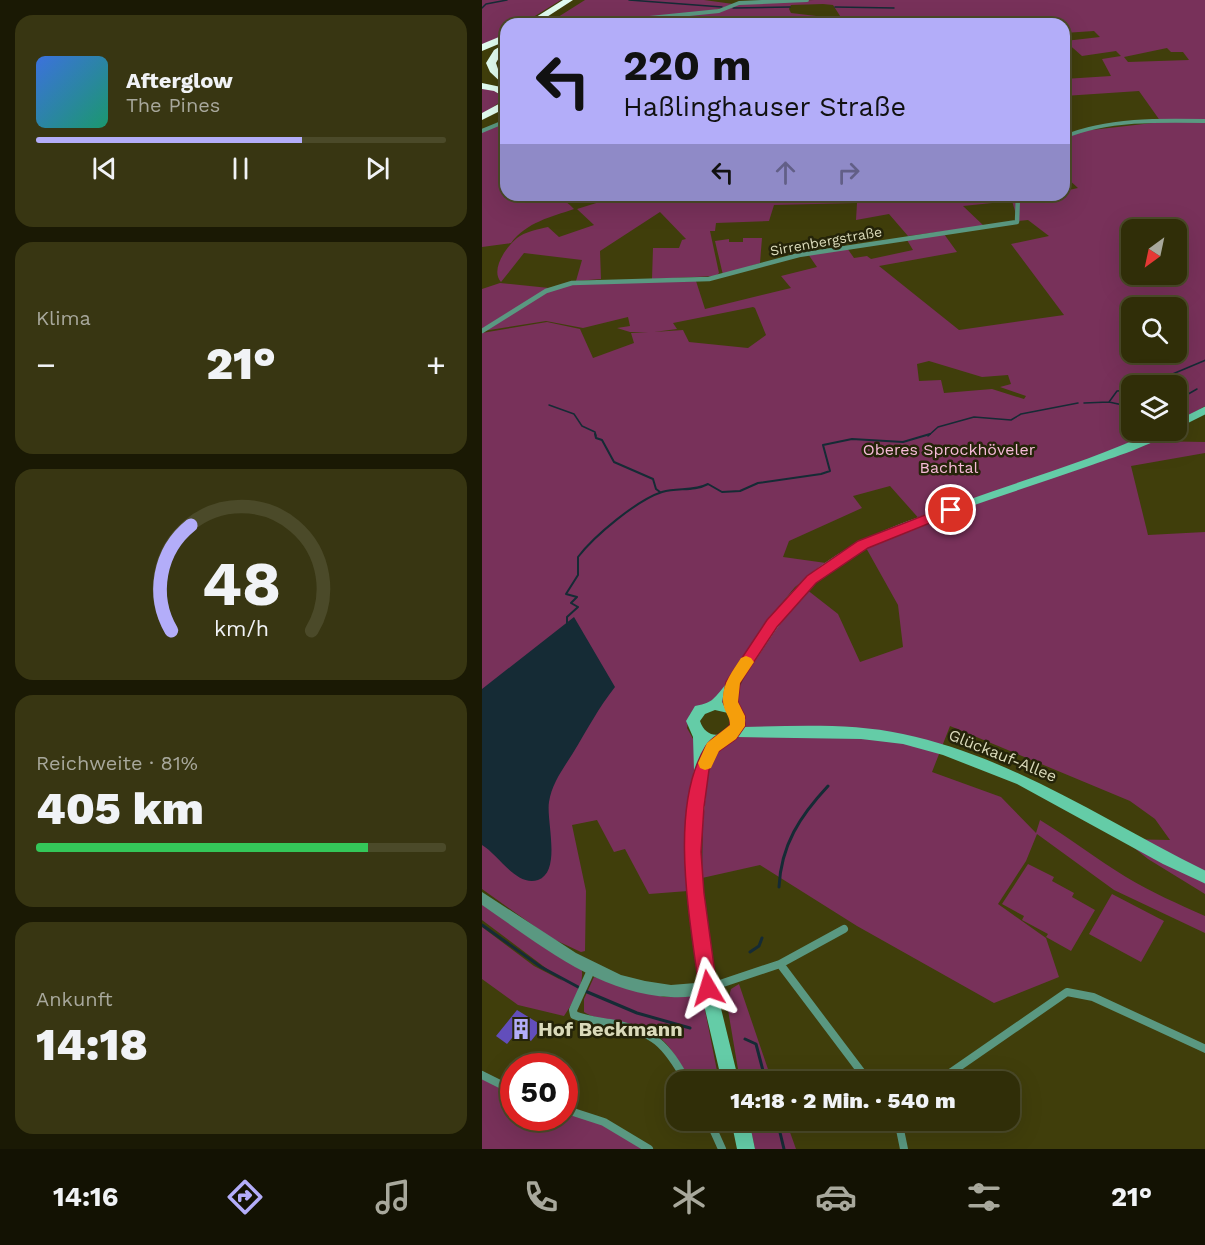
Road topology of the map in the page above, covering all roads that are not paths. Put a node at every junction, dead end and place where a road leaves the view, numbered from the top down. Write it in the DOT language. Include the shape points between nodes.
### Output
graph roads {
  1 [pos="569,0"];
  2 [pos="578,0"];
  3 [pos="807,0"];
  4 [pos="540,18"];
  5 [pos="549,18"];
  6 [pos="650,18"];
  7 [pos="500,41"];
  8 [pos="500,47"];
  9 [pos="500,49"];
  10 [pos="482,50"];
  11 [pos="482,56"];
  12 [pos="500,78"];
  13 [pos="482,86"];
  14 [pos="500,90"];
  15 [pos="500,108"];
  16 [pos="500,113"];
  17 [pos="482,119"];
  18 [pos="1205,121"];
  19 [pos="500,124"];
  20 [pos="482,131"];
  21 [pos="1070,134"];
  22 [pos="1018,201"];
  23 [pos="482,331"];
  24 [pos="1205,409"];
  25 [pos="1187,420"];
  26 [pos="1137,441"];
  27 [pos="733,682"];
  28 [pos="715,705"];
  29 [pos="735,720"];
  30 [pos="700,736"];
  31 [pos="722,739"];
  32 [pos="701,770"];
  33 [pos="1205,878"];
  34 [pos="482,898"];
  35 [pos="844,929"];
  36 [pos="780,964"];
  37 [pos="592,968"];
  38 [pos="708,988"];
  39 [pos="1205,1049"];
  40 [pos="681,1071"];
  41 [pos="728,1071"];
  42 [pos="861,1071"];
  43 [pos="953,1071"];
  44 [pos="482,1075"];
  45 [pos="500,1084"];
  46 [pos="578,1114"];
  47 [pos="714,1131"];
  48 [pos="742,1131"];
  49 [pos="900,1131"];
  50 [pos="649,1149"];
  51 [pos="722,1149"];
  52 [pos="746,1149"];
  53 [pos="904,1149"];
  1 -- 4 [label="highway"];
  2 -- 5 [label="highway"];
  3 -- 6 [label="street" via="739,3 719,11"];
  7 -- 10 [label="highway"];
  8 -- 11 [label="highway"];
  9 -- 12 [label="highway" via="491,63"];
  13 -- 14 [label="highway"];
  15 -- 17 [label="highway"];
  16 -- 17 [label="highway"];
  18 -- 21 [label="street" via="1161,121"];
  19 -- 20 [label="street"];
  22 -- 23 [label="street, Sirrenbergstraße" via="1017,222 799,255 708,279 572,283 546,291"];
  24 -- 25 [label="main road"];
  26 -- 27 [label="main road" via="863,544 800,590 772,623"];
  27 -- 28 [label="main road"];
  27 -- 29 [label="main road"];
  28 -- 29 [label="main road"];
  28 -- 30 [label="main road" via="695,717 695,729"];
  29 -- 31 [label="main road"];
  29 -- 33 [label="main road, Glückauf-Allee" via="767,729 902,739 948,750 1038,787"];
  30 -- 31 [label="main road"];
  30 -- 32 [label="main road"];
  31 -- 32 [label="main road"];
  32 -- 38 [label="main road" via="693,852"];
  34 -- 37 [label="street"];
  35 -- 36 [label="street"];
  36 -- 38 [label="street"];
  36 -- 42 [label="street"];
  37 -- 38 [label="street" via="640,986 670,991"];
  37 -- 40 [label="street" via="574,1015 648,1033 667,1046"];
  38 -- 41 [label="main road"];
  39 -- 43 [label="street" via="1092,997 1067,992"];
  44 -- 45 [label="street"];
  46 -- 50 [label="street" via="604,1122"];
  47 -- 51 [label="street"];
  48 -- 52 [label="main road"];
  49 -- 53 [label="street"];
}
